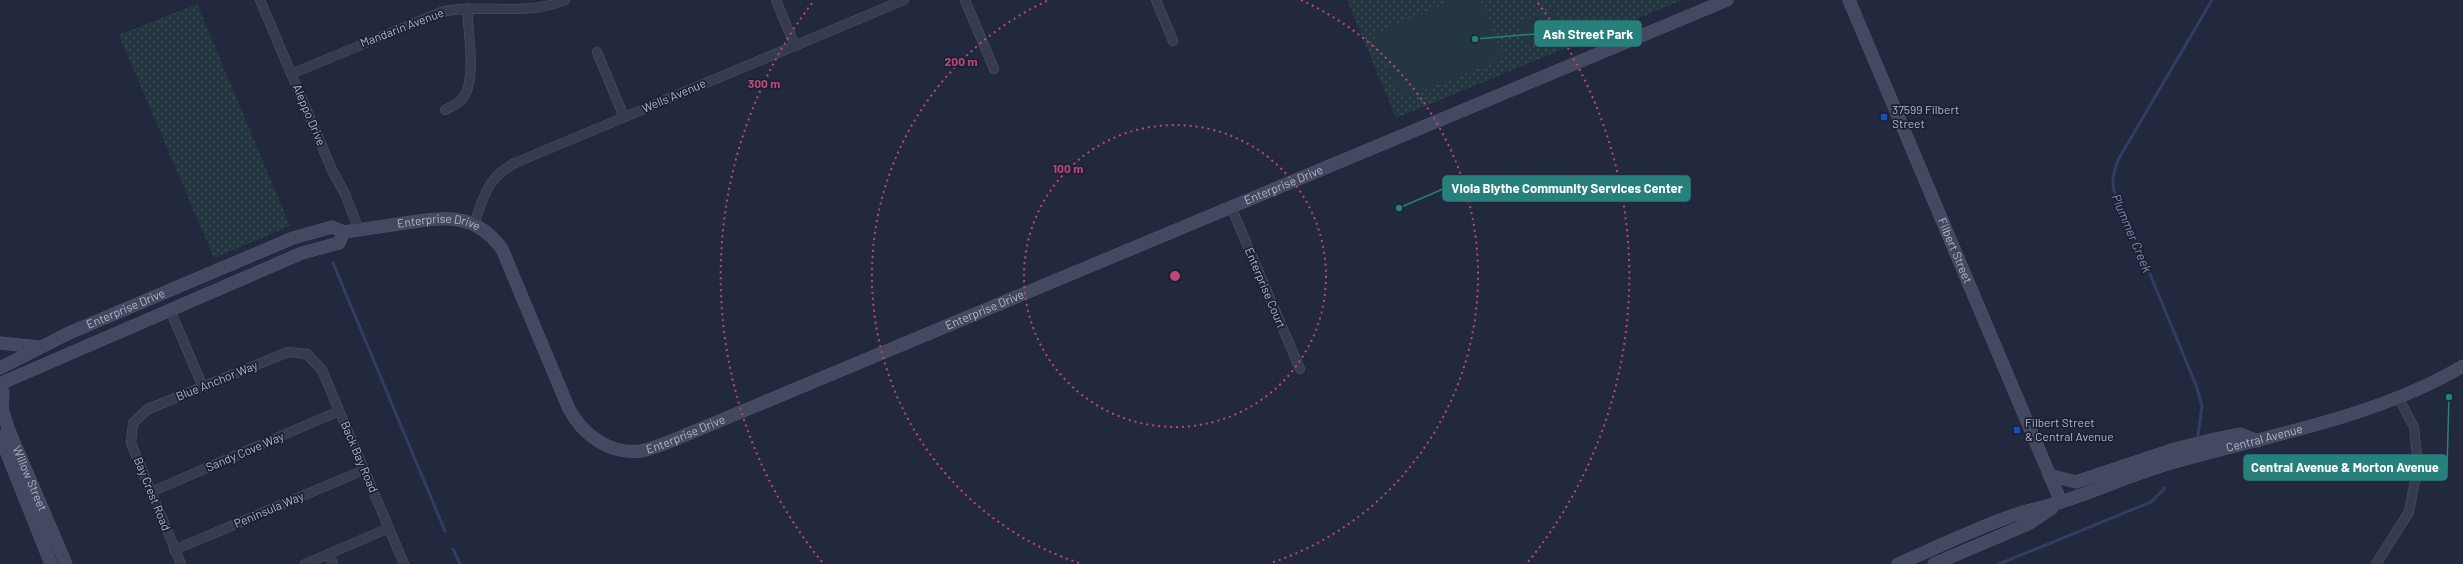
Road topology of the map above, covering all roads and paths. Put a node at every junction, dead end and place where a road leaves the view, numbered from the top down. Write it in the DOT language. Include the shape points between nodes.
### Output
graph roads {
  1 [pos="260,0"];
  2 [pos="565,0"];
  3 [pos="776,0"];
  4 [pos="904,0"];
  5 [pos="965,0"];
  6 [pos="1156,0"];
  7 [pos="1727,0"];
  8 [pos="1848,0"];
  9 [pos="466,8"];
  10 [pos="1173,41"];
  11 [pos="795,46"];
  12 [pos="597,52"];
  13 [pos="994,69"];
  14 [pos="291,74"];
  15 [pos="445,110"];
  16 [pos="624,117"];
  17 [pos="1231,207"];
  18 [pos="474,224"];
  19 [pos="359,230"];
  20 [pos="344,232"];
  21 [pos="170,310"];
  22 [pos="0,343"];
  23 [pos="40,347"];
  24 [pos="307,354"];
  25 [pos="2463,366"];
  26 [pos="0,368"];
  27 [pos="1300,369"];
  28 [pos="2,385"];
  29 [pos="203,387"];
  30 [pos="2399,399"];
  31 [pos="340,411"];
  32 [pos="133,423"];
  33 [pos="0,436"];
  34 [pos="2258,441"];
  35 [pos="4,454"];
  36 [pos="364,470"];
  37 [pos="2049,474"];
  38 [pos="151,492"];
  39 [pos="2061,502"];
  40 [pos="389,528"];
  41 [pos="174,550"];
  42 [pos="329,554"];
  43 [pos="51,564"];
  44 [pos="66,564"];
  45 [pos="181,564"];
  46 [pos="305,564"];
  47 [pos="333,564"];
  48 [pos="404,564"];
  49 [pos="1898,564"];
  50 [pos="1934,564"];
  51 [pos="2376,564"];
  1 -- 14 [label="street, Aleppo Drive"];
  2 -- 9 [label="street, Mandarin Avenue" via="546,7 530,9"];
  3 -- 11 [label="street"];
  4 -- 11 [label="street, Wells Avenue"];
  5 -- 13 [label="street"];
  6 -- 10 [label="street"];
  7 -- 17 [label="street, Enterprise Drive"];
  8 -- 37 [label="street, Filbert Street"];
  9 -- 14 [label="street, Mandarin Avenue" via="427,17"];
  9 -- 15 [label="street" via="470,66 467,88 463,98"];
  11 -- 16 [label="street, Wells Avenue"];
  12 -- 16 [label="street"];
  14 -- 19 [label="street, Aleppo Drive"];
  16 -- 18 [label="street, Wells Avenue" via="502,170 486,189"];
  17 -- 18 [label="street, Enterprise Drive" via="655,448 625,452 584,432 576,420 508,263 494,239"];
  17 -- 27 [label="street, Enterprise Court"];
  18 -- 19 [label="street, Enterprise Drive" via="462,220 436,219"];
  19 -- 20 [label="street, Enterprise Drive"];
  20 -- 21 [label="street, Enterprise Drive" via="339,242 302,253"];
  20 -- 23 [label="street, Enterprise Drive" via="332,227 294,238 69,332"];
  21 -- 28 [label="street, Enterprise Drive"];
  21 -- 29 [label="street"];
  22 -- 23 [label="street"];
  23 -- 26 [label="street, Enterprise Drive"];
  24 -- 29 [label="street, Blue Anchor Way" via="288,352"];
  24 -- 31 [label="street, Back Bay Road" via="322,370"];
  25 -- 30 [label="street, Central Avenue"];
  28 -- 44 [label="street, Willow Street" via="2,408 8,428"];
  29 -- 32 [label="street, Blue Anchor Way" via="148,409"];
  30 -- 34 [label="street, Central Avenue"];
  30 -- 51 [label="street" via="2414,427 2418,465 2409,512"];
  31 -- 36 [label="street, Back Bay Road"];
  31 -- 38 [label="street, Sandy Cove Way"];
  32 -- 38 [label="street, Bay Crest Road" via="131,443"];
  33 -- 35 [label="street, Willow Street"];
  34 -- 37 [label="street" via="2240,434 2175,448 2076,482"];
  34 -- 39 [label="street, Central Avenue" via="2159,466"];
  35 -- 43 [label="street, Willow Street"];
  36 -- 40 [label="street, Back Bay Road"];
  36 -- 41 [label="street, Peninsula Way"];
  37 -- 39 [label="street, Filbert Street"];
  38 -- 41 [label="street, Bay Crest Road"];
  39 -- 49 [label="street, Central Avenue" via="2019,513"];
  39 -- 50 [label="street, Central Avenue" via="2028,524"];
  40 -- 42 [label="street"];
  40 -- 48 [label="street, Back Bay Road"];
  41 -- 45 [label="street, Bay Crest Road"];
  42 -- 46 [label="street"];
  42 -- 47 [label="street"];
}
